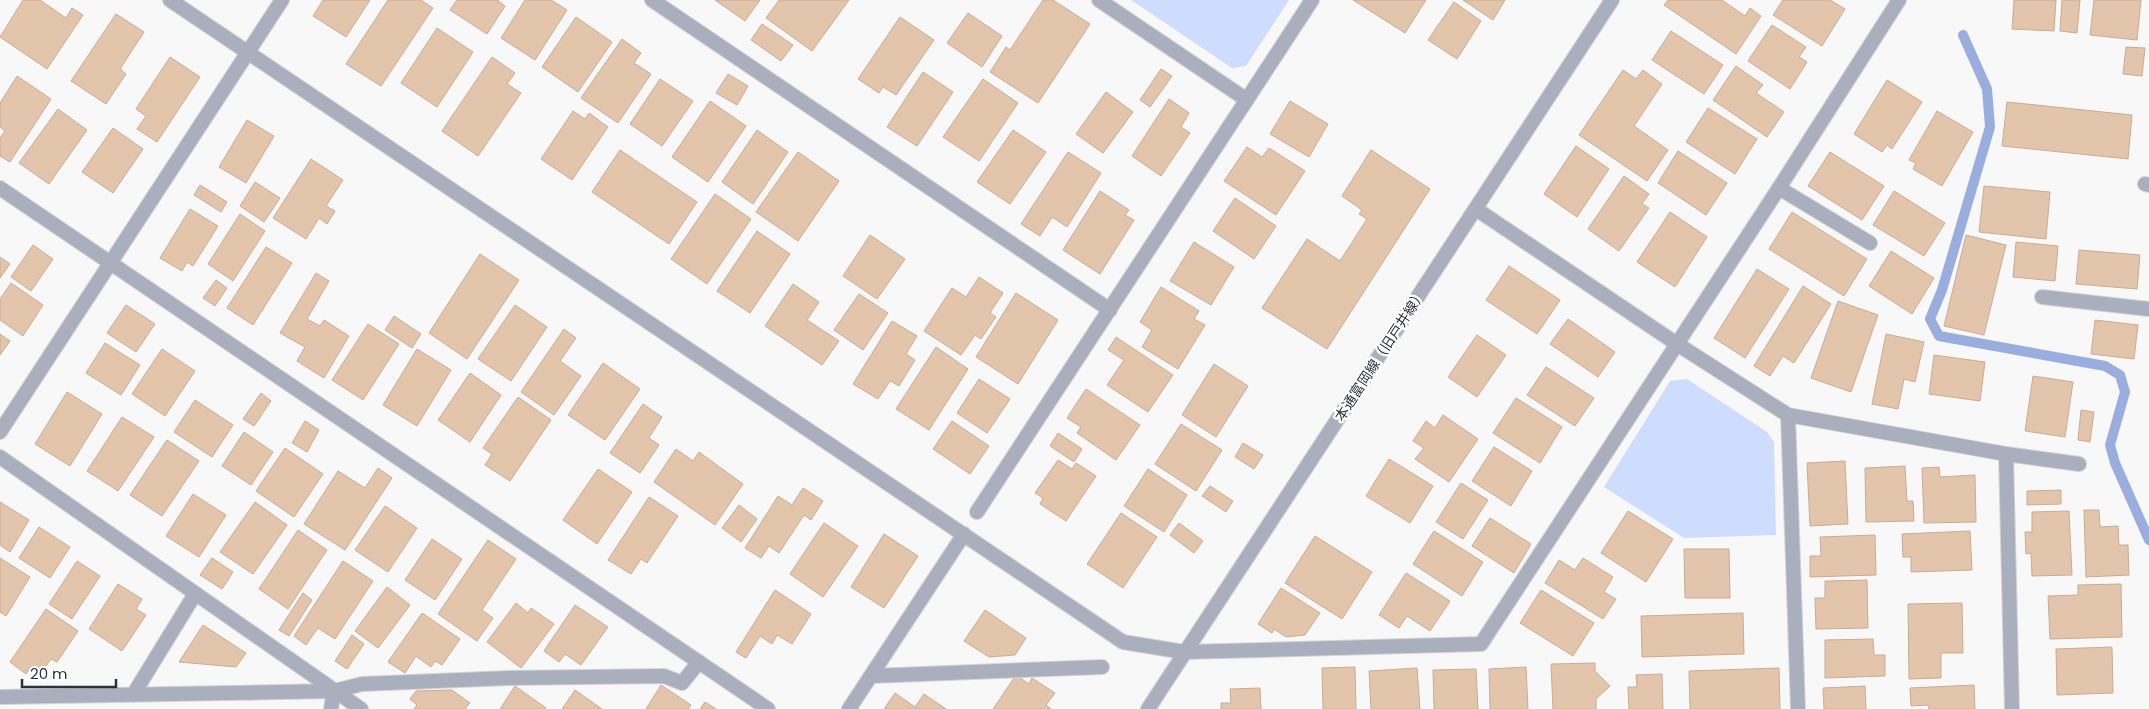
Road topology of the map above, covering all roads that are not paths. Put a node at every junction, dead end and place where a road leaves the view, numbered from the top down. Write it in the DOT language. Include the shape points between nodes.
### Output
graph roads {
  1 [pos="170,0"];
  2 [pos="282,0"];
  3 [pos="652,0"];
  4 [pos="1099,0"];
  5 [pos="1312,0"];
  6 [pos="1612,0"];
  7 [pos="1899,0"];
  8 [pos="247,53"];
  9 [pos="1247,100"];
  10 [pos="0,188"];
  11 [pos="1779,188"];
  12 [pos="1476,209"];
  13 [pos="1870,243"];
  14 [pos="111,264"];
  15 [pos="2042,297"];
  16 [pos="2149,308"];
  17 [pos="1110,310"];
  18 [pos="1677,344"];
  19 [pos="1788,415"];
  20 [pos="0,432"];
  21 [pos="2006,454"];
  22 [pos="0,457"];
  23 [pos="2079,464"];
  24 [pos="977,512"];
  25 [pos="964,534"];
  26 [pos="195,594"];
  27 [pos="1184,652"];
  28 [pos="699,662"];
  29 [pos="1102,667"];
  30 [pos="871,676"];
  31 [pos="334,691"];
  32 [pos="0,698"];
  33 [pos="127,700"];
  34 [pos="331,709"];
  35 [pos="361,709"];
  36 [pos="768,709"];
  37 [pos="849,709"];
  38 [pos="1148,709"];
  39 [pos="1798,709"];
  40 [pos="2012,709"];
  1 -- 8 [label="street"];
  2 -- 8 [label="street"];
  3 -- 17 [label="street"];
  4 -- 9 [label="street"];
  5 -- 9 [label="street"];
  6 -- 12 [label="street, 本通富岡線（旧戸井線）"];
  7 -- 11 [label="street"];
  8 -- 14 [label="street"];
  8 -- 25 [label="street"];
  9 -- 17 [label="street"];
  10 -- 14 [label="street"];
  11 -- 13 [label="street"];
  11 -- 18 [label="street"];
  12 -- 18 [label="street"];
  12 -- 27 [label="street, 本通富岡線（旧戸井線）"];
  14 -- 20 [label="street"];
  14 -- 28 [label="street"];
  15 -- 16 [label="street"];
  17 -- 24 [label="street"];
  18 -- 19 [label="street"];
  18 -- 27 [label="street" via="1481,644"];
  19 -- 21 [label="street"];
  19 -- 39 [label="street"];
  21 -- 23 [label="street"];
  21 -- 40 [label="street"];
  22 -- 26 [label="street"];
  25 -- 27 [label="street" via="1123,642"];
  25 -- 30 [label="street"];
  26 -- 31 [label="street"];
  26 -- 33 [label="street"];
  27 -- 38 [label="street, 本通富岡線（旧戸井線）"];
  28 -- 31 [label="street" via="682,683 664,676 510,678 362,684"];
  28 -- 36 [label="street"];
  29 -- 30 [label="street"];
  30 -- 37 [label="street"];
  31 -- 33 [label="street"];
  31 -- 34 [label="street"];
  31 -- 35 [label="street"];
  32 -- 33 [label="street"];
}
